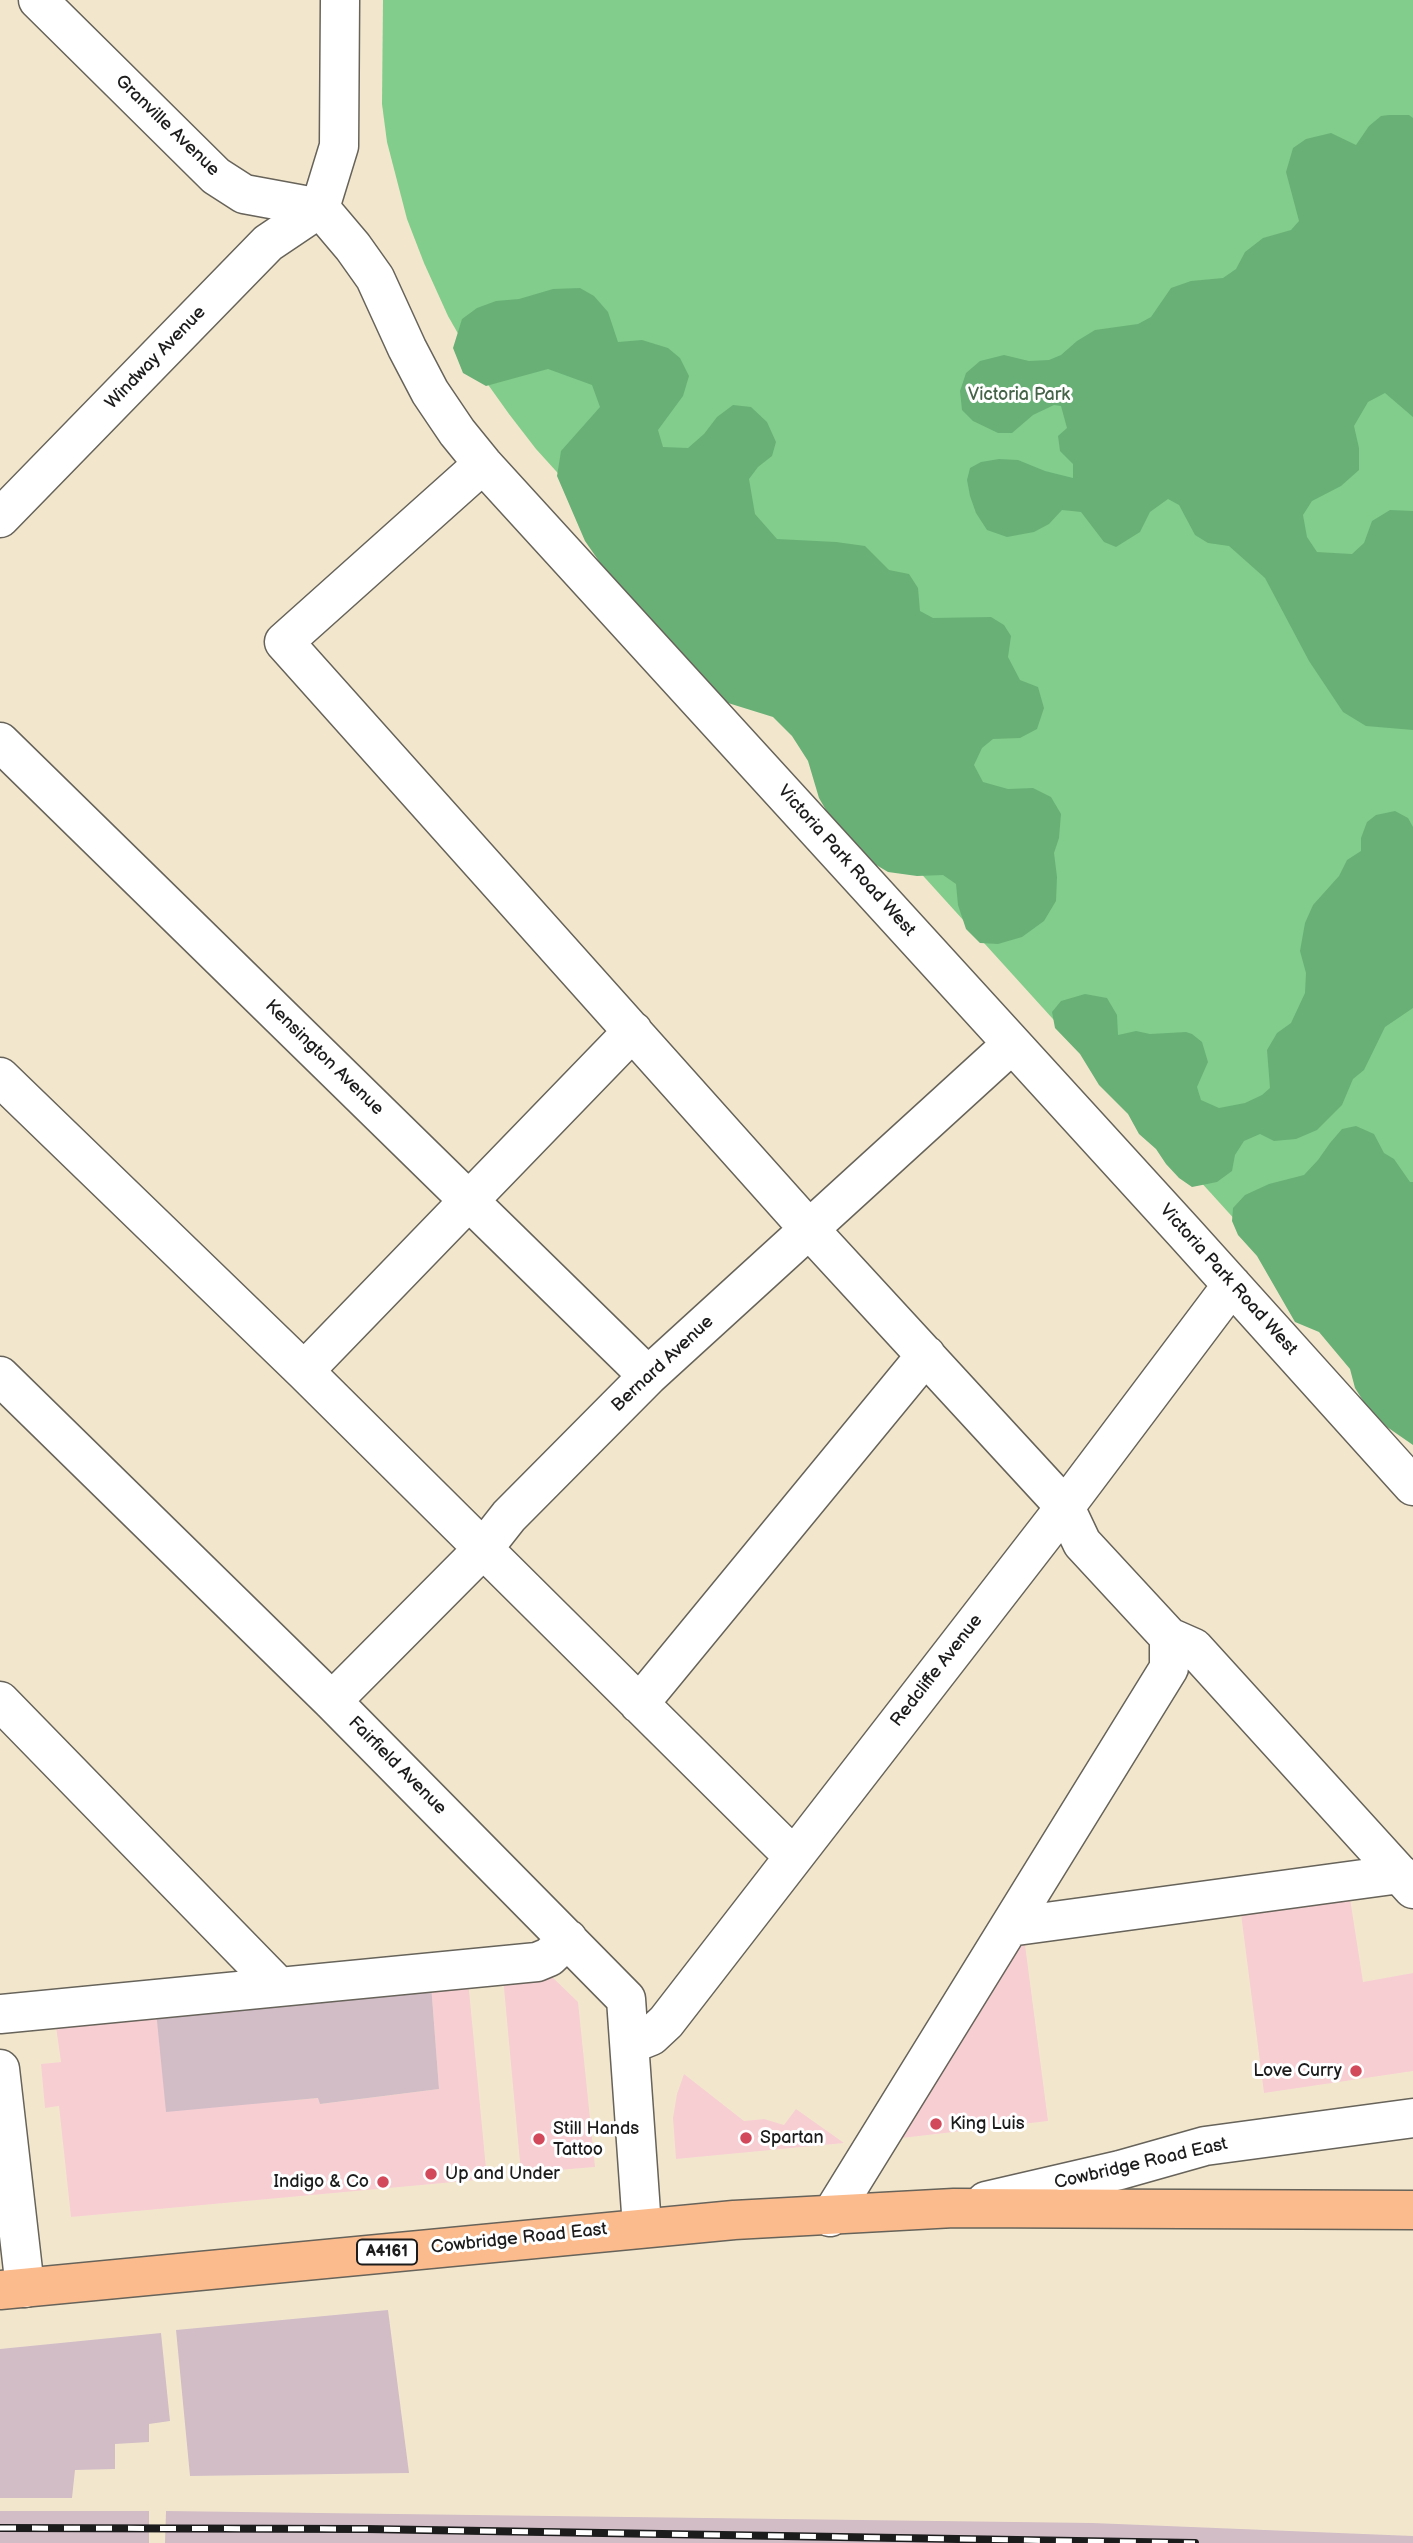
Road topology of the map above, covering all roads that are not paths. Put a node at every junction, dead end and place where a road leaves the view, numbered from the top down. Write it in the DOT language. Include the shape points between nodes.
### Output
graph roads {
  1 [pos="340,0"];
  2 [pos="50,5"];
  3 [pos="320,208"];
  4 [pos="484,464"];
  5 [pos="0,518"];
  6 [pos="0,742"];
  7 [pos="632,1031"];
  8 [pos="1012,1044"];
  9 [pos="0,1077"];
  10 [pos="469,1200"];
  11 [pos="809,1229"];
  12 [pos="1232,1285"];
  13 [pos="926,1355"];
  14 [pos="304,1371"];
  15 [pos="0,1376"];
  16 [pos="648,1376"];
  17 [pos="1413,1486"];
  18 [pos="1065,1507"];
  19 [pos="483,1549"];
  20 [pos="1169,1637"];
  21 [pos="0,1701"];
  22 [pos="332,1701"];
  23 [pos="639,1704"];
  24 [pos="793,1856"];
  25 [pos="1406,1882"];
  26 [pos="1009,1927"];
  27 [pos="568,1939"];
  28 [pos="278,1986"];
  29 [pos="0,2014"];
  30 [pos="631,2044"];
  31 [pos="0,2068"];
  32 [pos="1413,2118"];
  33 [pos="954,2208"];
  34 [pos="1413,2210"];
  35 [pos="830,2217"];
  36 [pos="642,2227"];
  37 [pos="13,2289"];
  1 -- 3 [label="street" via="338,146"];
  2 -- 3 [label="street, Granville Avenue" via="216,176 244,194"];
  3 -- 4 [label="street, Victoria Park Road West" via="374,278 430,392"];
  3 -- 5 [label="street, Windway Avenue" via="268,243"];
  4 -- 7 [label="street" via="284,642"];
  4 -- 8 [label="street, Victoria Park Road West"];
  6 -- 10 [label="street, Kensington Avenue"];
  7 -- 10 [label="street"];
  7 -- 11 [label="street"];
  8 -- 11 [label="street, Bernard Avenue"];
  8 -- 12 [label="street, Victoria Park Road West"];
  9 -- 14 [label="street"];
  10 -- 14 [label="street"];
  10 -- 16 [label="street, Kensington Avenue"];
  11 -- 13 [label="street"];
  11 -- 16 [label="street, Bernard Avenue"];
  12 -- 17 [label="street, Victoria Park Road West"];
  12 -- 18 [label="street, Redcliffe Avenue"];
  13 -- 18 [label="street"];
  13 -- 23 [label="street"];
  14 -- 19 [label="street"];
  15 -- 22 [label="street, Fairfield Avenue"];
  16 -- 19 [label="street, Bernard Avenue" via="509,1516"];
  18 -- 20 [label="street" via="1082,1543"];
  18 -- 24 [label="street, Redcliffe Avenue"];
  19 -- 22 [label="street, Bernard Avenue"];
  19 -- 23 [label="street"];
  20 -- 25 [label="street" via="1194,1648"];
  20 -- 26 [label="street" via="1169,1668"];
  21 -- 28 [label="street"];
  22 -- 27 [label="street, Fairfield Avenue"];
  23 -- 24 [label="street"];
  24 -- 30 [label="street, Redcliffe Avenue" via="666,2022 651,2036"];
  25 -- 26 [label="street"];
  26 -- 35 [label="street"];
  27 -- 28 [label="street" via="537,1962"];
  27 -- 30 [label="street, Fairfield Avenue" via="626,1999"];
  28 -- 29 [label="street"];
  30 -- 36 [label="street, Fairfield Avenue"];
  31 -- 37 [label="street"];
  32 -- 33 [label="street, Cowbridge Road East" via="1205,2146"];
  33 -- 34 [label="main road, Cowbridge Road East"];
  33 -- 35 [label="main road, Cowbridge Road East"];
  35 -- 36 [label="main road, Cowbridge Road East / A4161"];
  36 -- 37 [label="main road, Cowbridge Road East / A4161"];
}
